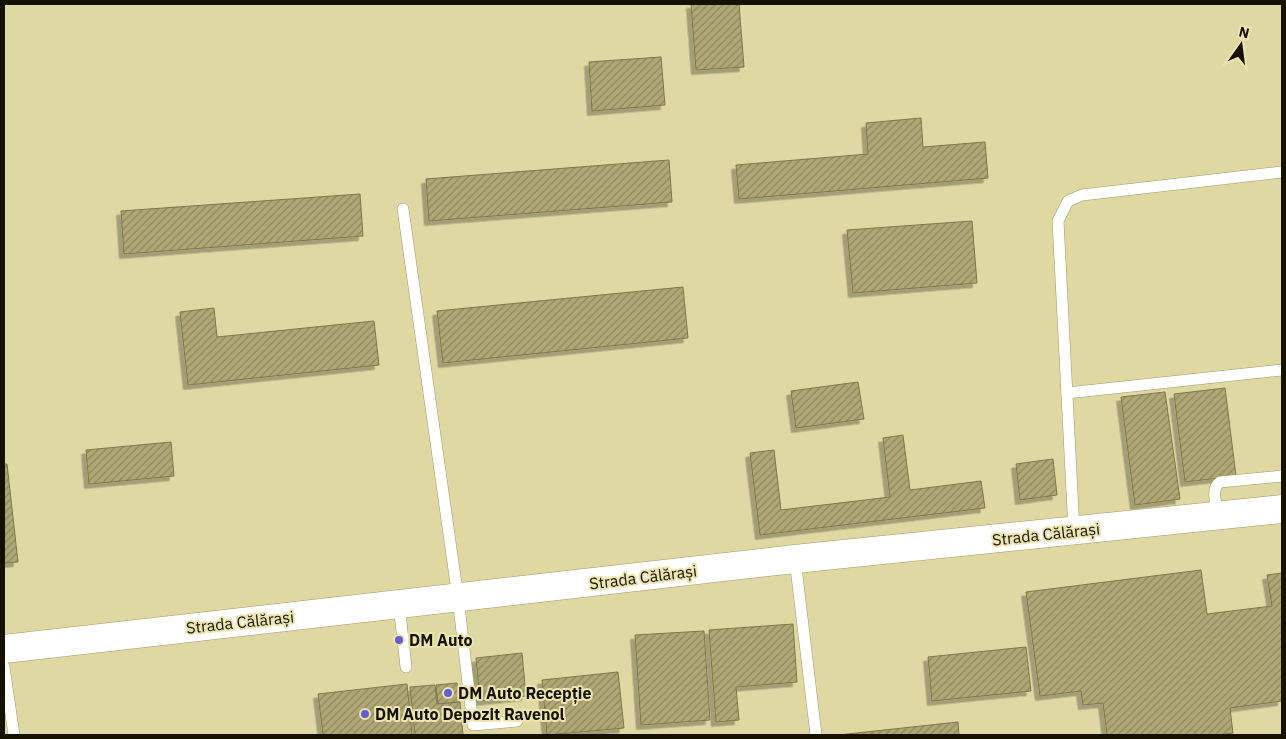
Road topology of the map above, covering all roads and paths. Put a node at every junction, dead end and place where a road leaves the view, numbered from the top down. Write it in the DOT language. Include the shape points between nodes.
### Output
graph roads {
  1 [pos="1282,172"];
  2 [pos="403,209"];
  3 [pos="1282,370"];
  4 [pos="1067,393"];
  5 [pos="1282,476"];
  6 [pos="1282,509"];
  7 [pos="1218,516"];
  8 [pos="1074,531"];
  9 [pos="795,559"];
  10 [pos="458,598"];
  11 [pos="399,604"];
  12 [pos="4,648"];
  13 [pos="4,667"];
  14 [pos="406,667"];
  15 [pos="517,720"];
  16 [pos="14,735"];
  17 [pos="816,735"];
  1 -- 4 [label="lane" via="1082,195 1068,201 1058,221"];
  2 -- 10 [label="lane"];
  3 -- 4 [label="lane"];
  4 -- 8 [label="lane"];
  5 -- 7 [label="lane" via="1216,484"];
  6 -- 7 [label="main road, Strada Călărași"];
  7 -- 8 [label="main road, Strada Călărași"];
  8 -- 9 [label="main road, Strada Călărași"];
  9 -- 10 [label="main road, Strada Călărași"];
  9 -- 17 [label="lane"];
  10 -- 11 [label="main road, Strada Călărași"];
  10 -- 15 [label="lane" via="473,725"];
  11 -- 12 [label="main road, Strada Călărași"];
  11 -- 14 [label="lane"];
  13 -- 16 [label="lane"];
}
